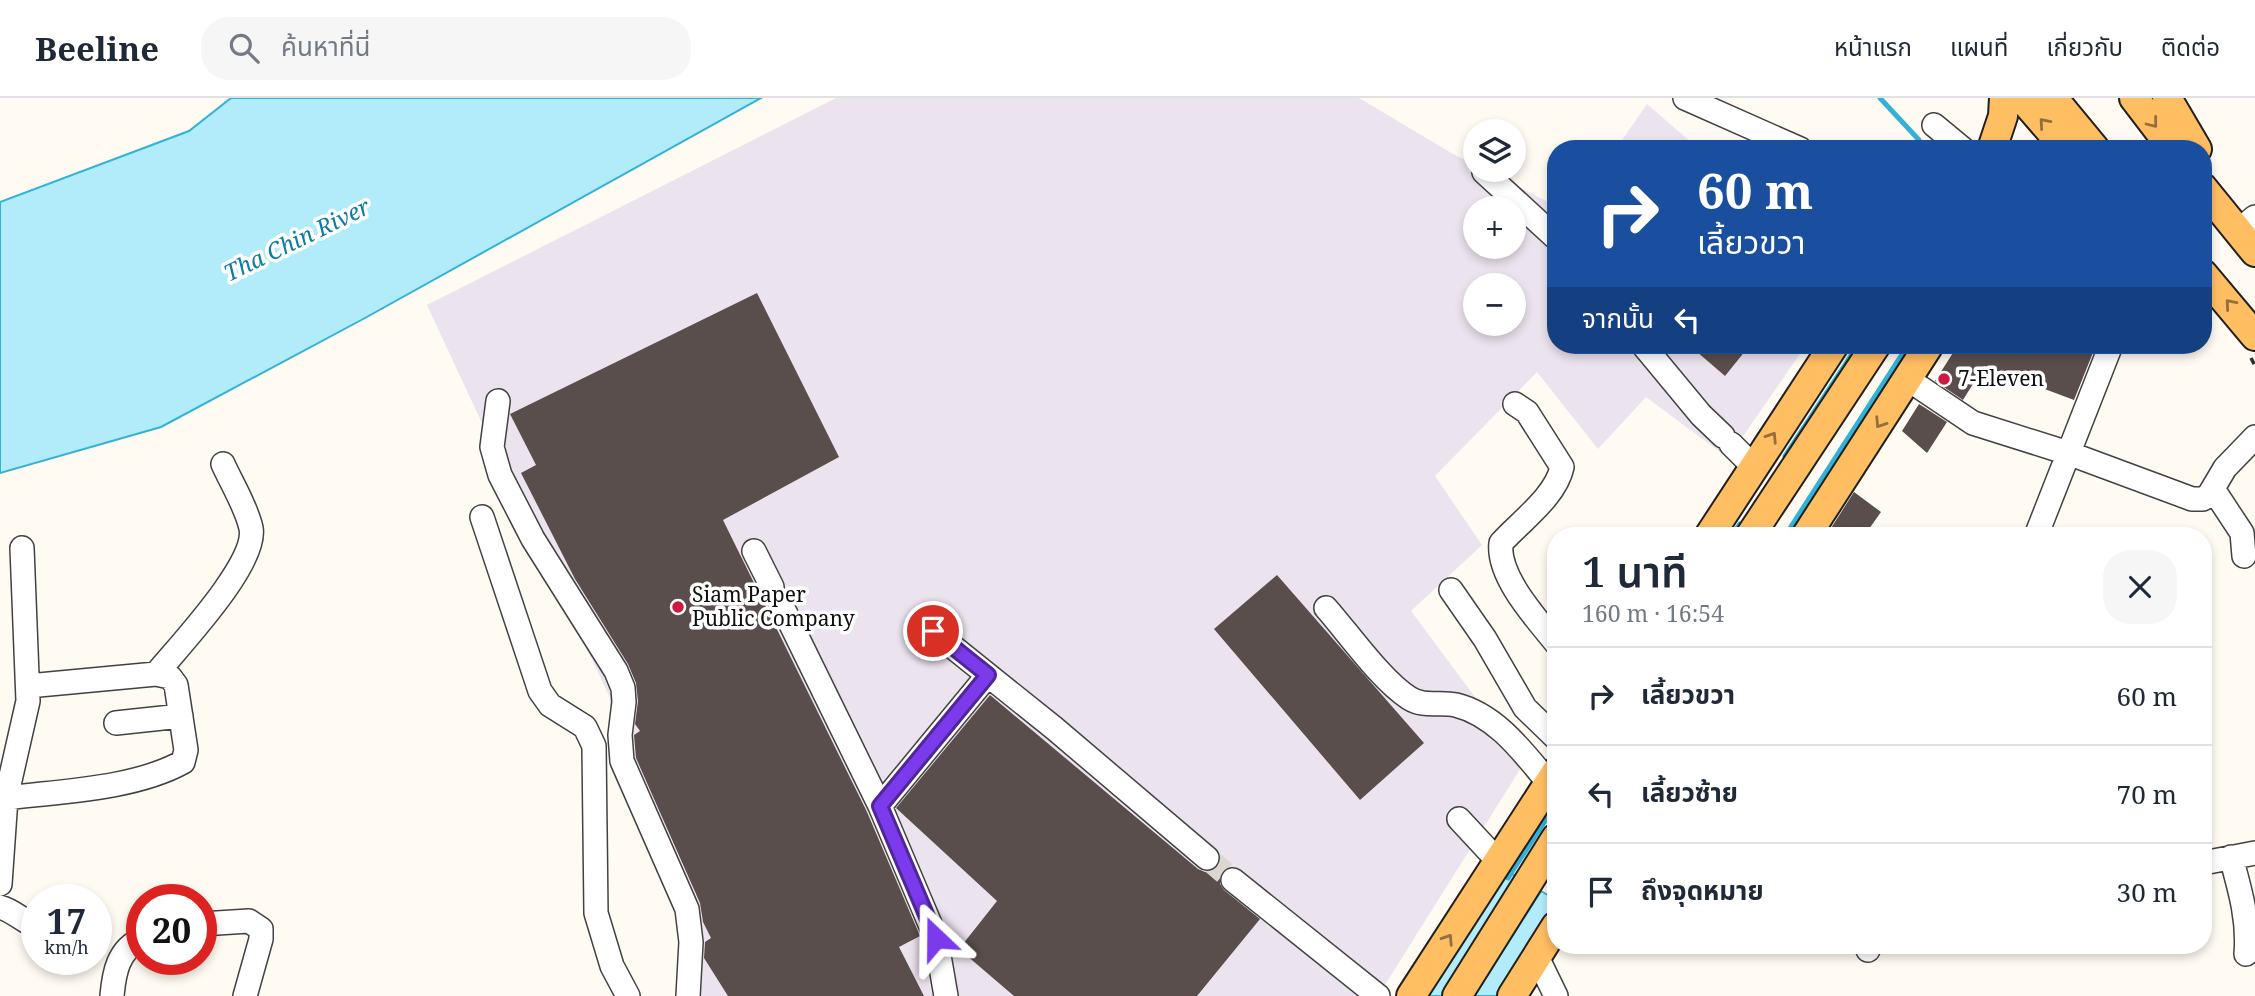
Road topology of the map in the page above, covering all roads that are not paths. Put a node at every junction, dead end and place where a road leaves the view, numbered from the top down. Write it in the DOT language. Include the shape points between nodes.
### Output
graph roads {
  1 [pos="1685,98"];
  2 [pos="2004,98"];
  3 [pos="2022,98"];
  4 [pos="2053,98"];
  5 [pos="2134,98"];
  6 [pos="2167,98"];
  7 [pos="1934,125"];
  8 [pos="1780,140"];
  9 [pos="1952,140"];
  10 [pos="1995,140"];
  11 [pos="2058,140"];
  12 [pos="2088,140"];
  13 [pos="2166,140"];
  14 [pos="2192,140"];
  15 [pos="1495,182"];
  16 [pos="2212,199"];
  17 [pos="1547,230"];
  18 [pos="2249,233"];
  19 [pos="2212,285"];
  20 [pos="2255,336"];
  21 [pos="1650,354"];
  22 [pos="1827,354"];
  23 [pos="1869,354"];
  24 [pos="1924,354"];
  25 [pos="2106,354"];
  26 [pos="1909,380"];
  27 [pos="498,401"];
  28 [pos="1515,404"];
  29 [pos="2255,437"];
  30 [pos="2068,453"];
  31 [pos="223,464"];
  32 [pos="1748,474"];
  33 [pos="2213,489"];
  34 [pos="1772,501"];
  35 [pos="482,517"];
  36 [pos="1715,527"];
  37 [pos="1756,527"];
  38 [pos="1812,527"];
  39 [pos="2039,527"];
  40 [pos="22,548"];
  41 [pos="754,551"];
  42 [pos="2245,556"];
  43 [pos="1451,590"];
  44 [pos="1326,608"];
  45 [pos="933,631"];
  46 [pos="1547,632"];
  47 [pos="156,674"];
  48 [pos="988,675"];
  49 [pos="28,686"];
  50 [pos="181,716"];
  51 [pos="116,723"];
  52 [pos="1547,729"];
  53 [pos="1547,773"];
  54 [pos="1547,785"];
  55 [pos="6,798"];
  56 [pos="880,806"];
  57 [pos="1459,819"];
  58 [pos="1519,829"];
  59 [pos="1547,843"];
  60 [pos="2255,853"];
  61 [pos="1547,857"];
  62 [pos="1207,858"];
  63 [pos="2231,858"];
  64 [pos="1498,861"];
  65 [pos="2212,861"];
  66 [pos="1233,880"];
  67 [pos="0,884"];
  68 [pos="0,907"];
  69 [pos="21,918"];
  70 [pos="217,923"];
  71 [pos="1547,941"];
  72 [pos="126,951"];
  73 [pos="2246,954"];
  74 [pos="1537,957"];
  75 [pos="112,996"];
  76 [pos="245,996"];
  77 [pos="628,996"];
  78 [pos="688,996"];
  79 [pos="946,996"];
  80 [pos="1378,996"];
  81 [pos="1410,996"];
  82 [pos="1457,996"];
  83 [pos="1512,996"];
  84 [pos="1556,996"];
  1 -- 8 [label="street"];
  2 -- 10 [label="main road"];
  11 -- 3 [label="main road, one-way"];
  4 -- 12 [label="main road"];
  5 -- 13 [label="main road, one-way"];
  6 -- 14 [label="main road"];
  7 -- 9 [label="street"];
  15 -- 17 [label="street"];
  16 -- 18 [label="main road"];
  20 -- 19 [label="main road, one-way"];
  21 -- 32 [label="street" via="1727,440"];
  32 -- 22 [label="main road, one-way"];
  23 -- 34 [label="main road"];
  24 -- 26 [label="main road"];
  25 -- 30 [label="street"];
  26 -- 30 [label="street" via="1965,419"];
  26 -- 38 [label="main road, one-way"];
  27 -- 78 [label="street" via="492,447 500,475 623,688 622,761 687,909 691,942"];
  28 -- 46 [label="street" via="1527,412 1562,467 1552,489 1501,543 1500,553 1523,601"];
  29 -- 33 [label="street" via="2225,468"];
  30 -- 33 [label="street" via="2192,499 2203,499"];
  30 -- 39 [label="street"];
  31 -- 47 [label="street" via="251,530 248,549 235,576"];
  32 -- 34 [label="main road"];
  32 -- 36 [label="main road"];
  33 -- 42 [label="street" via="2242,533"];
  34 -- 37 [label="main road"];
  35 -- 77 [label="street" via="540,691 550,705 585,727 594,746 596,913 612,966"];
  40 -- 49 [label="street"];
  41 -- 56 [label="street"];
  43 -- 52 [label="street" via="1525,708"];
  44 -- 53 [label="street" via="1396,688 1420,704 1452,704 1473,710"];
  45 -- 48 [label="street"];
  47 -- 49 [label="street"];
  47 -- 50 [label="street" via="170,677 176,685"];
  48 -- 56 [label="street"];
  48 -- 62 [label="street"];
  49 -- 55 [label="street" via="25,724"];
  50 -- 51 [label="street"];
  50 -- 55 [label="street" via="186,750 183,762 167,771 101,787"];
  54 -- 58 [label="main road"];
  55 -- 67 [label="street"];
  56 -- 79 [label="street" via="936,938"];
  57 -- 64 [label="street"];
  58 -- 59 [label="main road"];
  58 -- 64 [label="main road"];
  60 -- 63 [label="street"];
  61 -- 82 [label="main road"];
  63 -- 65 [label="street"];
  63 -- 73 [label="street" via="2245,911"];
  81 -- 64 [label="main road, one-way"];
  66 -- 80 [label="street"];
  68 -- 69 [label="street"];
  70 -- 76 [label="street" via="249,921 261,929"];
  71 -- 74 [label="main road"];
  72 -- 75 [label="street" via="117,964"];
  74 -- 83 [label="main road"];
  74 -- 84 [label="street"];
}
